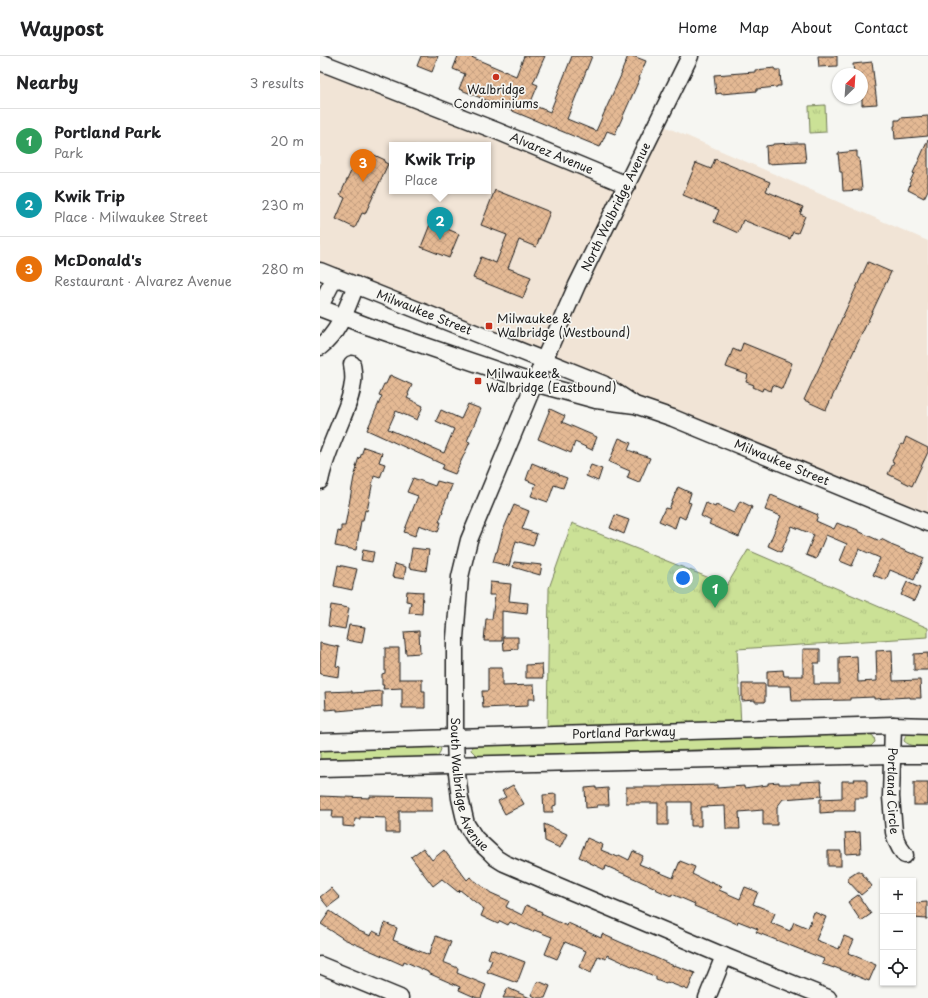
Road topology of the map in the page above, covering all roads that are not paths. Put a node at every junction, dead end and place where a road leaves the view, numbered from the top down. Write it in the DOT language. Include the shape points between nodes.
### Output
graph roads {
  1 [pos="690,56"];
  2 [pos="320,62"];
  3 [pos="627,185"];
  4 [pos="320,271"];
  5 [pos="335,277"];
  6 [pos="356,285"];
  7 [pos="320,307"];
  8 [pos="343,317"];
  9 [pos="320,347"];
  10 [pos="544,360"];
  11 [pos="352,364"];
  12 [pos="534,383"];
  13 [pos="635,405"];
  14 [pos="320,481"];
  15 [pos="928,523"];
  16 [pos="893,725"];
  17 [pos="928,726"];
  18 [pos="455,738"];
  19 [pos="320,742"];
  20 [pos="892,755"];
  21 [pos="928,755"];
  22 [pos="456,766"];
  23 [pos="320,768"];
  24 [pos="905,855"];
  25 [pos="724,956"];
  26 [pos="320,965"];
  27 [pos="400,998"];
  28 [pos="707,998"];
  29 [pos="828,998"];
  1 -- 3 [label="street, North Walbridge Avenue"];
  2 -- 3 [label="street, Alvarez Avenue"];
  3 -- 10 [label="street, North Walbridge Avenue"];
  4 -- 5 [label="street, Milwaukee Street"];
  5 -- 6 [label="street, Milwaukee Street"];
  5 -- 7 [label="street"];
  6 -- 8 [label="street"];
  6 -- 10 [label="street, Milwaukee Street"];
  7 -- 8 [label="street, Milwaukee Street"];
  8 -- 9 [label="street" via="336,330"];
  8 -- 12 [label="street, Milwaukee Street"];
  10 -- 12 [label="street, South Walbridge Avenue"];
  10 -- 13 [label="street, Milwaukee Street" via="603,384"];
  11 -- 14 [label="street" via="353,384 348,403 327,455"];
  12 -- 13 [label="street, Milwaukee Street" via="596,400"];
  12 -- 18 [label="street, South Walbridge Avenue" via="469,540 460,577 455,638"];
  13 -- 15 [label="street, Milwaukee Street" via="673,418"];
  16 -- 17 [label="street, Portland Parkway"];
  16 -- 18 [label="street, Portland Parkway"];
  16 -- 20 [label="street, Portland Circle"];
  18 -- 19 [label="street, Portland Parkway"];
  18 -- 22 [label="street, South Walbridge Avenue"];
  20 -- 21 [label="street"];
  20 -- 22 [label="street"];
  20 -- 24 [label="street, Portland Circle" via="894,832"];
  22 -- 23 [label="street"];
  22 -- 25 [label="street, South Walbridge Avenue" via="466,824 496,858"];
  25 -- 28 [label="street"];
  25 -- 29 [label="street, South Walbridge Avenue"];
  26 -- 27 [label="street"];
}
